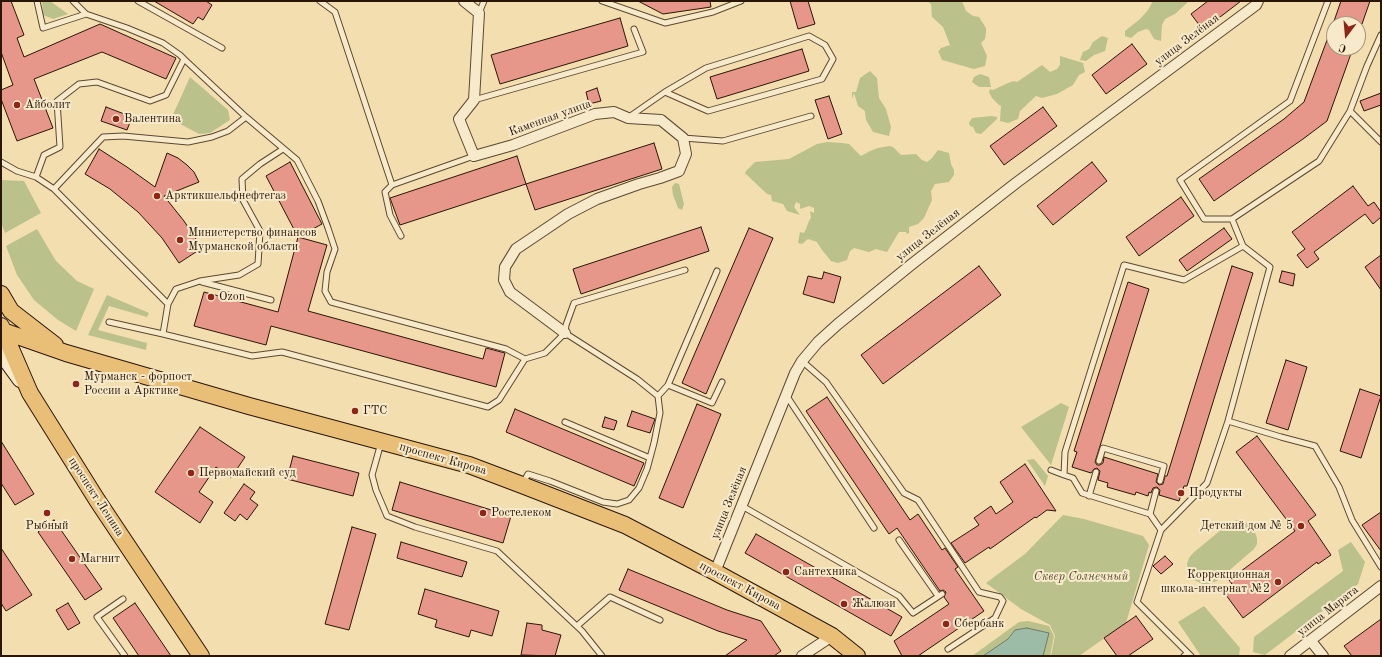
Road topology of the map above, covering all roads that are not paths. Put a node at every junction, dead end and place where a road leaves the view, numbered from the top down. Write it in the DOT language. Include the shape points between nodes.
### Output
graph roads {
  1 [pos="36,1"];
  2 [pos="72,1"];
  3 [pos="138,1"];
  4 [pos="320,1"];
  5 [pos="464,1"];
  6 [pos="484,1"];
  7 [pos="602,1"];
  8 [pos="741,1"];
  9 [pos="1258,1"];
  10 [pos="1328,1"];
  11 [pos="479,13"];
  12 [pos="86,14"];
  13 [pos="634,29"];
  14 [pos="1381,35"];
  15 [pos="222,48"];
  16 [pos="184,59"];
  17 [pos="665,92"];
  18 [pos="474,100"];
  19 [pos="1350,111"];
  20 [pos="811,116"];
  21 [pos="246,117"];
  22 [pos="628,118"];
  23 [pos="683,138"];
  24 [pos="1381,142"];
  25 [pos="284,149"];
  26 [pos="474,156"];
  27 [pos="1,162"];
  28 [pos="36,177"];
  29 [pos="392,185"];
  30 [pos="54,189"];
  31 [pos="1232,219"];
  32 [pos="402,236"];
  33 [pos="1243,246"];
  34 [pos="685,270"];
  35 [pos="717,271"];
  36 [pos="200,281"];
  37 [pos="1,294"];
  38 [pos="271,300"];
  39 [pos="168,304"];
  40 [pos="109,322"];
  41 [pos="2,329"];
  42 [pos="565,332"];
  43 [pos="163,334"];
  44 [pos="66,353"];
  45 [pos="1,354"];
  46 [pos="525,359"];
  47 [pos="802,361"];
  48 [pos="722,382"];
  49 [pos="668,385"];
  50 [pos="30,393"];
  51 [pos="786,394"];
  52 [pos="658,396"];
  53 [pos="1228,421"];
  54 [pos="565,422"];
  55 [pos="382,441"];
  56 [pos="650,458"];
  57 [pos="1099,461"];
  58 [pos="1051,470"];
  59 [pos="1096,472"];
  60 [pos="1064,474"];
  61 [pos="1160,481"];
  62 [pos="522,485"];
  63 [pos="1156,491"];
  64 [pos="1089,496"];
  65 [pos="742,506"];
  66 [pos="1150,514"];
  67 [pos="874,528"];
  68 [pos="1161,530"];
  69 [pos="899,540"];
  70 [pos="1381,567"];
  71 [pos="715,572"];
  72 [pos="968,576"];
  73 [pos="962,580"];
  74 [pos="1381,586"];
  75 [pos="123,599"];
  76 [pos="660,620"];
  77 [pos="577,626"];
  78 [pos="832,636"];
  79 [pos="1311,641"];
  80 [pos="948,649"];
  81 [pos="1188,655"];
  82 [pos="125,656"];
  83 [pos="201,656"];
  84 [pos="602,656"];
  85 [pos="802,656"];
  86 [pos="857,656"];
  87 [pos="1290,656"];
  88 [pos="1322,656"];
  1 -- 12 [label="lane" via="43,28"];
  2 -- 12 [label="lane"];
  3 -- 15 [label="lane"];
  4 -- 29 [label="lane" via="335,12"];
  5 -- 11 [label="street"];
  6 -- 11 [label="lane"];
  7 -- 8 [label="lane" via="665,23 713,12"];
  9 -- 47 [label="street, улица Зелёная" via="912,264 838,324"];
  10 -- 31 [label="lane" via="1290,101 1180,180 1204,219"];
  11 -- 18 [label="street"];
  12 -- 16 [label="lane" via="163,43"];
  13 -- 18 [label="lane" via="643,52"];
  14 -- 19 [label="lane"];
  16 -- 21 [label="lane"];
  16 -- 28 [label="lane" via="166,95 150,101 97,82 79,84 57,101 60,147 44,155"];
  17 -- 17 [label="lane" via="706,68 809,36 825,45 833,59 822,79 708,111"];
  17 -- 22 [label="lane"];
  18 -- 26 [label="street" via="459,119"];
  19 -- 24 [label="lane"];
  19 -- 31 [label="lane" via="1319,161"];
  20 -- 23 [label="lane" via="723,140"];
  21 -- 25 [label="lane"];
  21 -- 30 [label="lane" via="228,131 188,142 122,136 103,137"];
  22 -- 23 [label="street, Каменная улица" via="661,120"];
  22 -- 26 [label="street, Каменная улица" via="614,112 595,114 513,145"];
  23 -- 42 [label="street" via="686,154 679,170 597,199 568,214 516,249 505,267 504,280 510,292"];
  25 -- 36 [label="lane" via="242,179 243,200 260,231 258,264 239,275"];
  25 -- 46 [label="lane" via="297,160 318,201 335,249 327,272 325,291 332,302 506,349"];
  26 -- 29 [label="lane"];
  27 -- 28 [label="lane"];
  28 -- 30 [label="lane"];
  29 -- 32 [label="lane" via="385,192 390,215"];
  30 -- 39 [label="lane"];
  31 -- 33 [label="lane"];
  33 -- 53 [label="lane" via="1270,267"];
  33 -- 60 [label="lane" via="1184,280 1124,265 1066,452"];
  34 -- 42 [label="lane" via="574,303"];
  35 -- 49 [label="lane"];
  36 -- 38 [label="lane"];
  36 -- 39 [label="lane" via="176,289"];
  37 -- 44 [label="main road" via="11,311"];
  39 -- 43 [label="lane"];
  40 -- 43 [label="lane"];
  41 -- 44 [label="main road, проспект Кирова"];
  41 -- 50 [label="main road, проспект Ленина"];
  42 -- 46 [label="lane" via="545,353"];
  42 -- 52 [label="lane" via="637,378"];
  43 -- 46 [label="lane" via="252,356 282,352 488,408 499,400"];
  44 -- 55 [label="main road, проспект Кирова"];
  45 -- 50 [label="street"];
  47 -- 51 [label="street, улица Зелёная"];
  47 -- 72 [label="lane" via="826,382 904,493 918,500"];
  48 -- 49 [label="lane" via="712,403"];
  49 -- 52 [label="lane"];
  50 -- 83 [label="main road, проспект Ленина" via="97,500"];
  51 -- 65 [label="street, улица Зелёная"];
  51 -- 67 [label="lane"];
  52 -- 56 [label="lane" via="660,413"];
  53 -- 68 [label="lane" via="1207,483"];
  53 -- 70 [label="lane" via="1315,446 1339,487 1352,520"];
  54 -- 56 [label="lane"];
  55 -- 62 [label="main road, проспект Кирова" via="468,465"];
  55 -- 77 [label="lane" via="372,475 387,516 497,551"];
  56 -- 62 [label="lane" via="639,488 629,500 617,504 603,502 528,474"];
  57 -- 61 [label="lane" via="1103,448 1164,466"];
  58 -- 60 [label="lane"];
  59 -- 64 [label="lane"];
  60 -- 64 [label="lane" via="1073,478 1082,494"];
  62 -- 71 [label="main road, проспект Кирова" via="625,526"];
  63 -- 66 [label="lane"];
  64 -- 66 [label="lane"];
  65 -- 69 [label="lane" via="899,596 913,613 940,595"];
  65 -- 71 [label="street, улица Зелёная"];
  66 -- 68 [label="lane"];
  68 -- 81 [label="lane" via="1137,602"];
  71 -- 78 [label="main road, проспект Кирова"];
  72 -- 73 [label="lane"];
  72 -- 80 [label="lane" via="978,592 1000,597 1003,601 995,618"];
  74 -- 79 [label="street, улица Марата"];
  75 -- 82 [label="lane" via="97,617"];
  76 -- 77 [label="lane" via="610,597"];
  77 -- 84 [label="lane"];
  78 -- 85 [label="street"];
  78 -- 86 [label="main road, проспект Кирова"];
  79 -- 87 [label="street, улица Марата"];
  79 -- 88 [label="street"];
}
